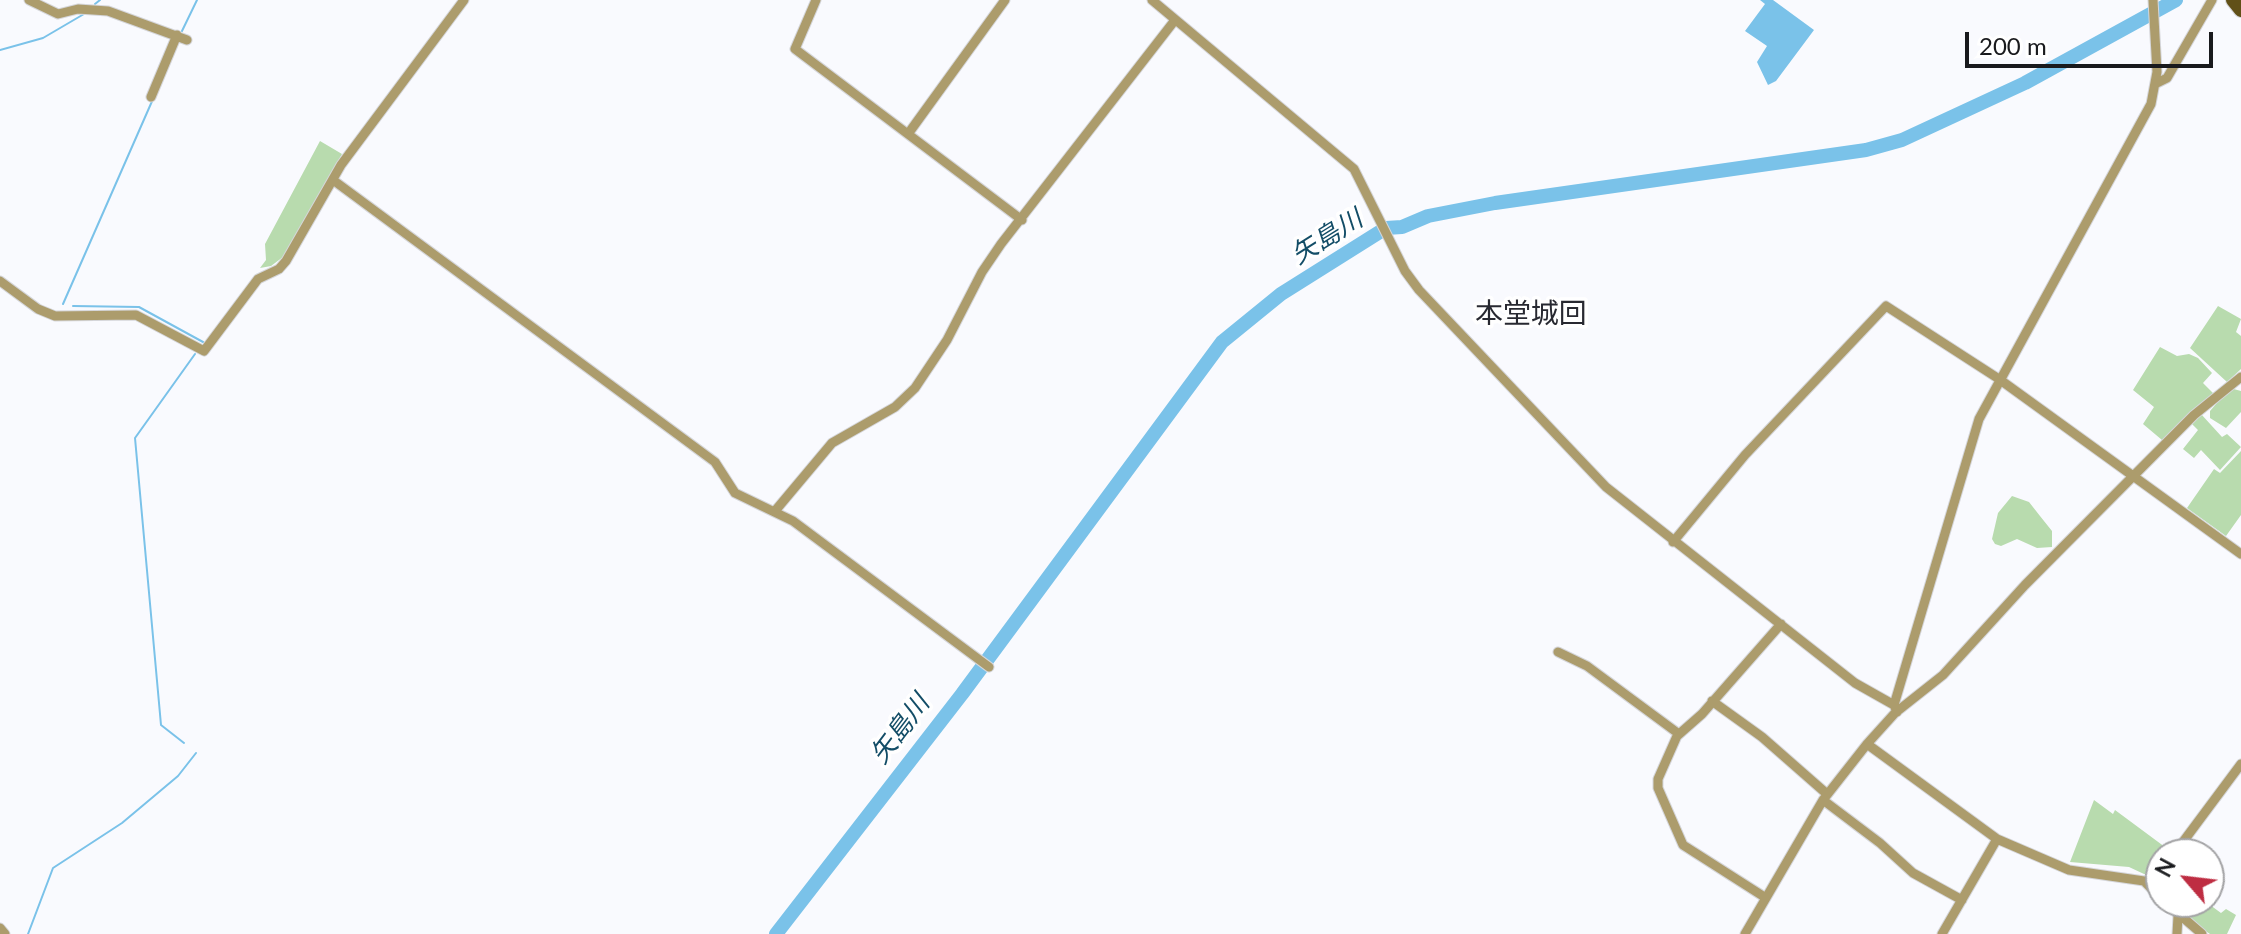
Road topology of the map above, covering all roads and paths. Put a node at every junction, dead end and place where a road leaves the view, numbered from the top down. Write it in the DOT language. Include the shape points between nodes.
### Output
graph roads {
  1 [pos="29,0"];
  2 [pos="464,0"];
  3 [pos="816,0"];
  4 [pos="1005,0"];
  5 [pos="1152,0"];
  6 [pos="2212,0"];
  7 [pos="2233,0"];
  8 [pos="2153,1"];
  9 [pos="2241,10"];
  10 [pos="1175,20"];
  11 [pos="177,35"];
  12 [pos="187,40"];
  13 [pos="2155,84"];
  14 [pos="151,97"];
  15 [pos="908,134"];
  16 [pos="333,180"];
  17 [pos="1022,220"];
  18 [pos="0,281"];
  19 [pos="2241,377"];
  20 [pos="1999,379"];
  21 [pos="2132,478"];
  22 [pos="775,511"];
  23 [pos="1673,542"];
  24 [pos="2241,554"];
  25 [pos="1781,624"];
  26 [pos="1558,652"];
  27 [pos="989,667"];
  28 [pos="1712,701"];
  29 [pos="1895,709"];
  30 [pos="1679,734"];
  31 [pos="1867,744"];
  32 [pos="2241,764"];
  33 [pos="1825,797"];
  34 [pos="2186,838"];
  35 [pos="1997,839"];
  36 [pos="2145,883"];
  37 [pos="1766,898"];
  38 [pos="1962,900"];
  39 [pos="2181,918"];
  40 [pos="0,928"];
  41 [pos="5,934"];
  42 [pos="1745,934"];
  43 [pos="1942,934"];
  44 [pos="2202,934"];
  1 -- 11 [label="street" via="58,14 108,11"];
  2 -- 16 [label="street"];
  3 -- 15 [label="street" via="795,49"];
  4 -- 15 [label="street"];
  5 -- 10 [label="street"];
  6 -- 13 [label="street" via="2167,78"];
  7 -- 9 [label="main road"];
  8 -- 13 [label="street"];
  10 -- 17 [label="street"];
  10 -- 23 [label="street" via="1354,169 1419,290 1558,440"];
  11 -- 12 [label="street"];
  11 -- 14 [label="street"];
  13 -- 20 [label="street" via="2137,134"];
  15 -- 17 [label="street"];
  16 -- 18 [label="street" via="286,261 258,279 204,351 136,315 55,316"];
  16 -- 22 [label="street" via="715,462 747,502"];
  17 -- 22 [label="street" via="982,272 947,340 906,399 832,443"];
  19 -- 21 [label="street" via="2194,415"];
  20 -- 21 [label="street"];
  20 -- 23 [label="street" via="1886,306 1745,455"];
  20 -- 29 [label="street" via="1979,419"];
  21 -- 24 [label="street"];
  21 -- 29 [label="street" via="1943,675"];
  22 -- 27 [label="street"];
  23 -- 25 [label="street"];
  25 -- 28 [label="street"];
  25 -- 29 [label="street"];
  26 -- 30 [label="street" via="1587,666"];
  28 -- 30 [label="street"];
  28 -- 33 [label="street" via="1762,737"];
  29 -- 31 [label="street"];
  30 -- 37 [label="street" via="1660,767 1658,788 1683,845"];
  31 -- 33 [label="street"];
  31 -- 35 [label="street"];
  32 -- 34 [label="street"];
  33 -- 37 [label="street"];
  33 -- 38 [label="street" via="1913,873"];
  35 -- 36 [label="street" via="2069,870 2131,876"];
  35 -- 38 [label="street"];
  37 -- 42 [label="street"];
  38 -- 43 [label="street"];
  39 -- 44 [label="street"];
  40 -- 41 [label="street"];
}
